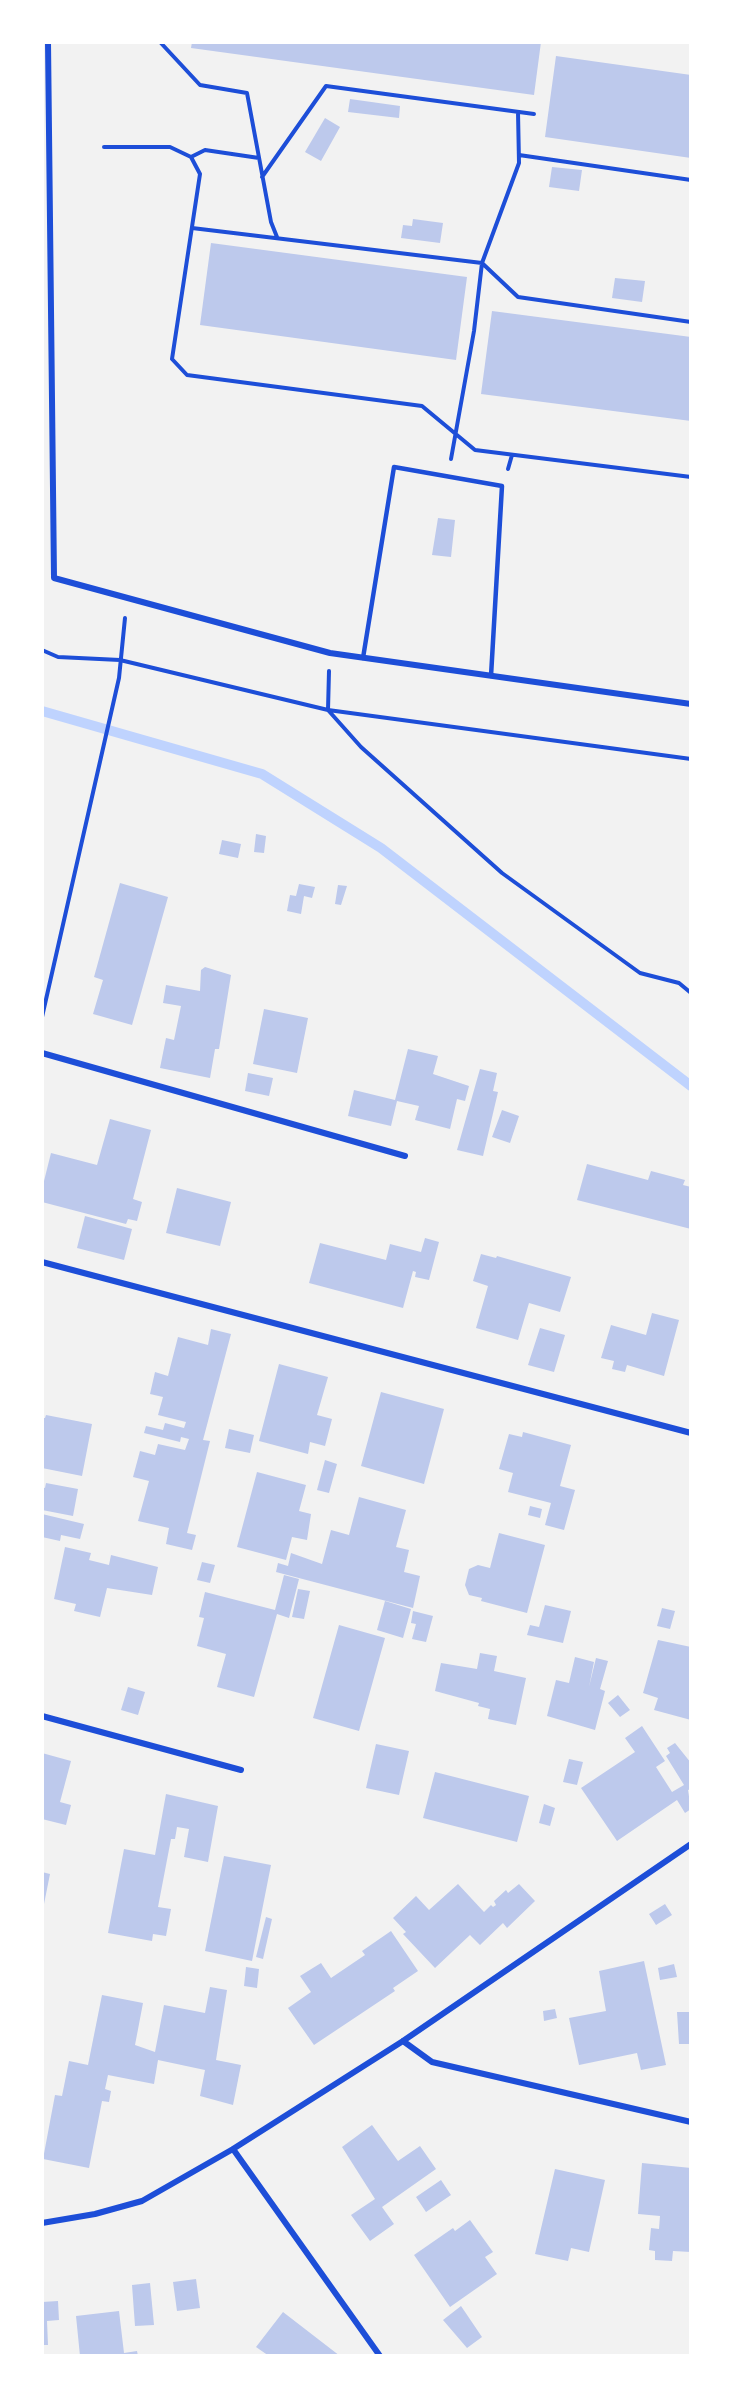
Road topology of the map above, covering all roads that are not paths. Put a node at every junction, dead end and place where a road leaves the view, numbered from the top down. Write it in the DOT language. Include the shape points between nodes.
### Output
graph roads {
  1 [pos="48,42"];
  2 [pos="363,658"];
  3 [pos="491,676"];
  4 [pos="691,704"];
  5 [pos="42,1053"];
  6 [pos="405,1156"];
  7 [pos="42,1262"];
  8 [pos="691,1433"];
  9 [pos="42,1716"];
  10 [pos="241,1770"];
  11 [pos="691,1844"];
  12 [pos="403,2041"];
  13 [pos="691,2122"];
  14 [pos="233,2150"];
  15 [pos="42,2223"];
  16 [pos="380,2356"];
  1 -- 2 [label="street" via="54,578 330,653"];
  2 -- 3 [label="street"];
  2 -- 3 [label="lane" via="394,467 502,486"];
  3 -- 4 [label="street"];
  5 -- 6 [label="street"];
  7 -- 8 [label="street"];
  9 -- 10 [label="street"];
  11 -- 12 [label="street"];
  12 -- 13 [label="street" via="432,2062"];
  12 -- 14 [label="street"];
  14 -- 15 [label="street" via="142,2200 95,2214"];
  14 -- 16 [label="street"];
}
